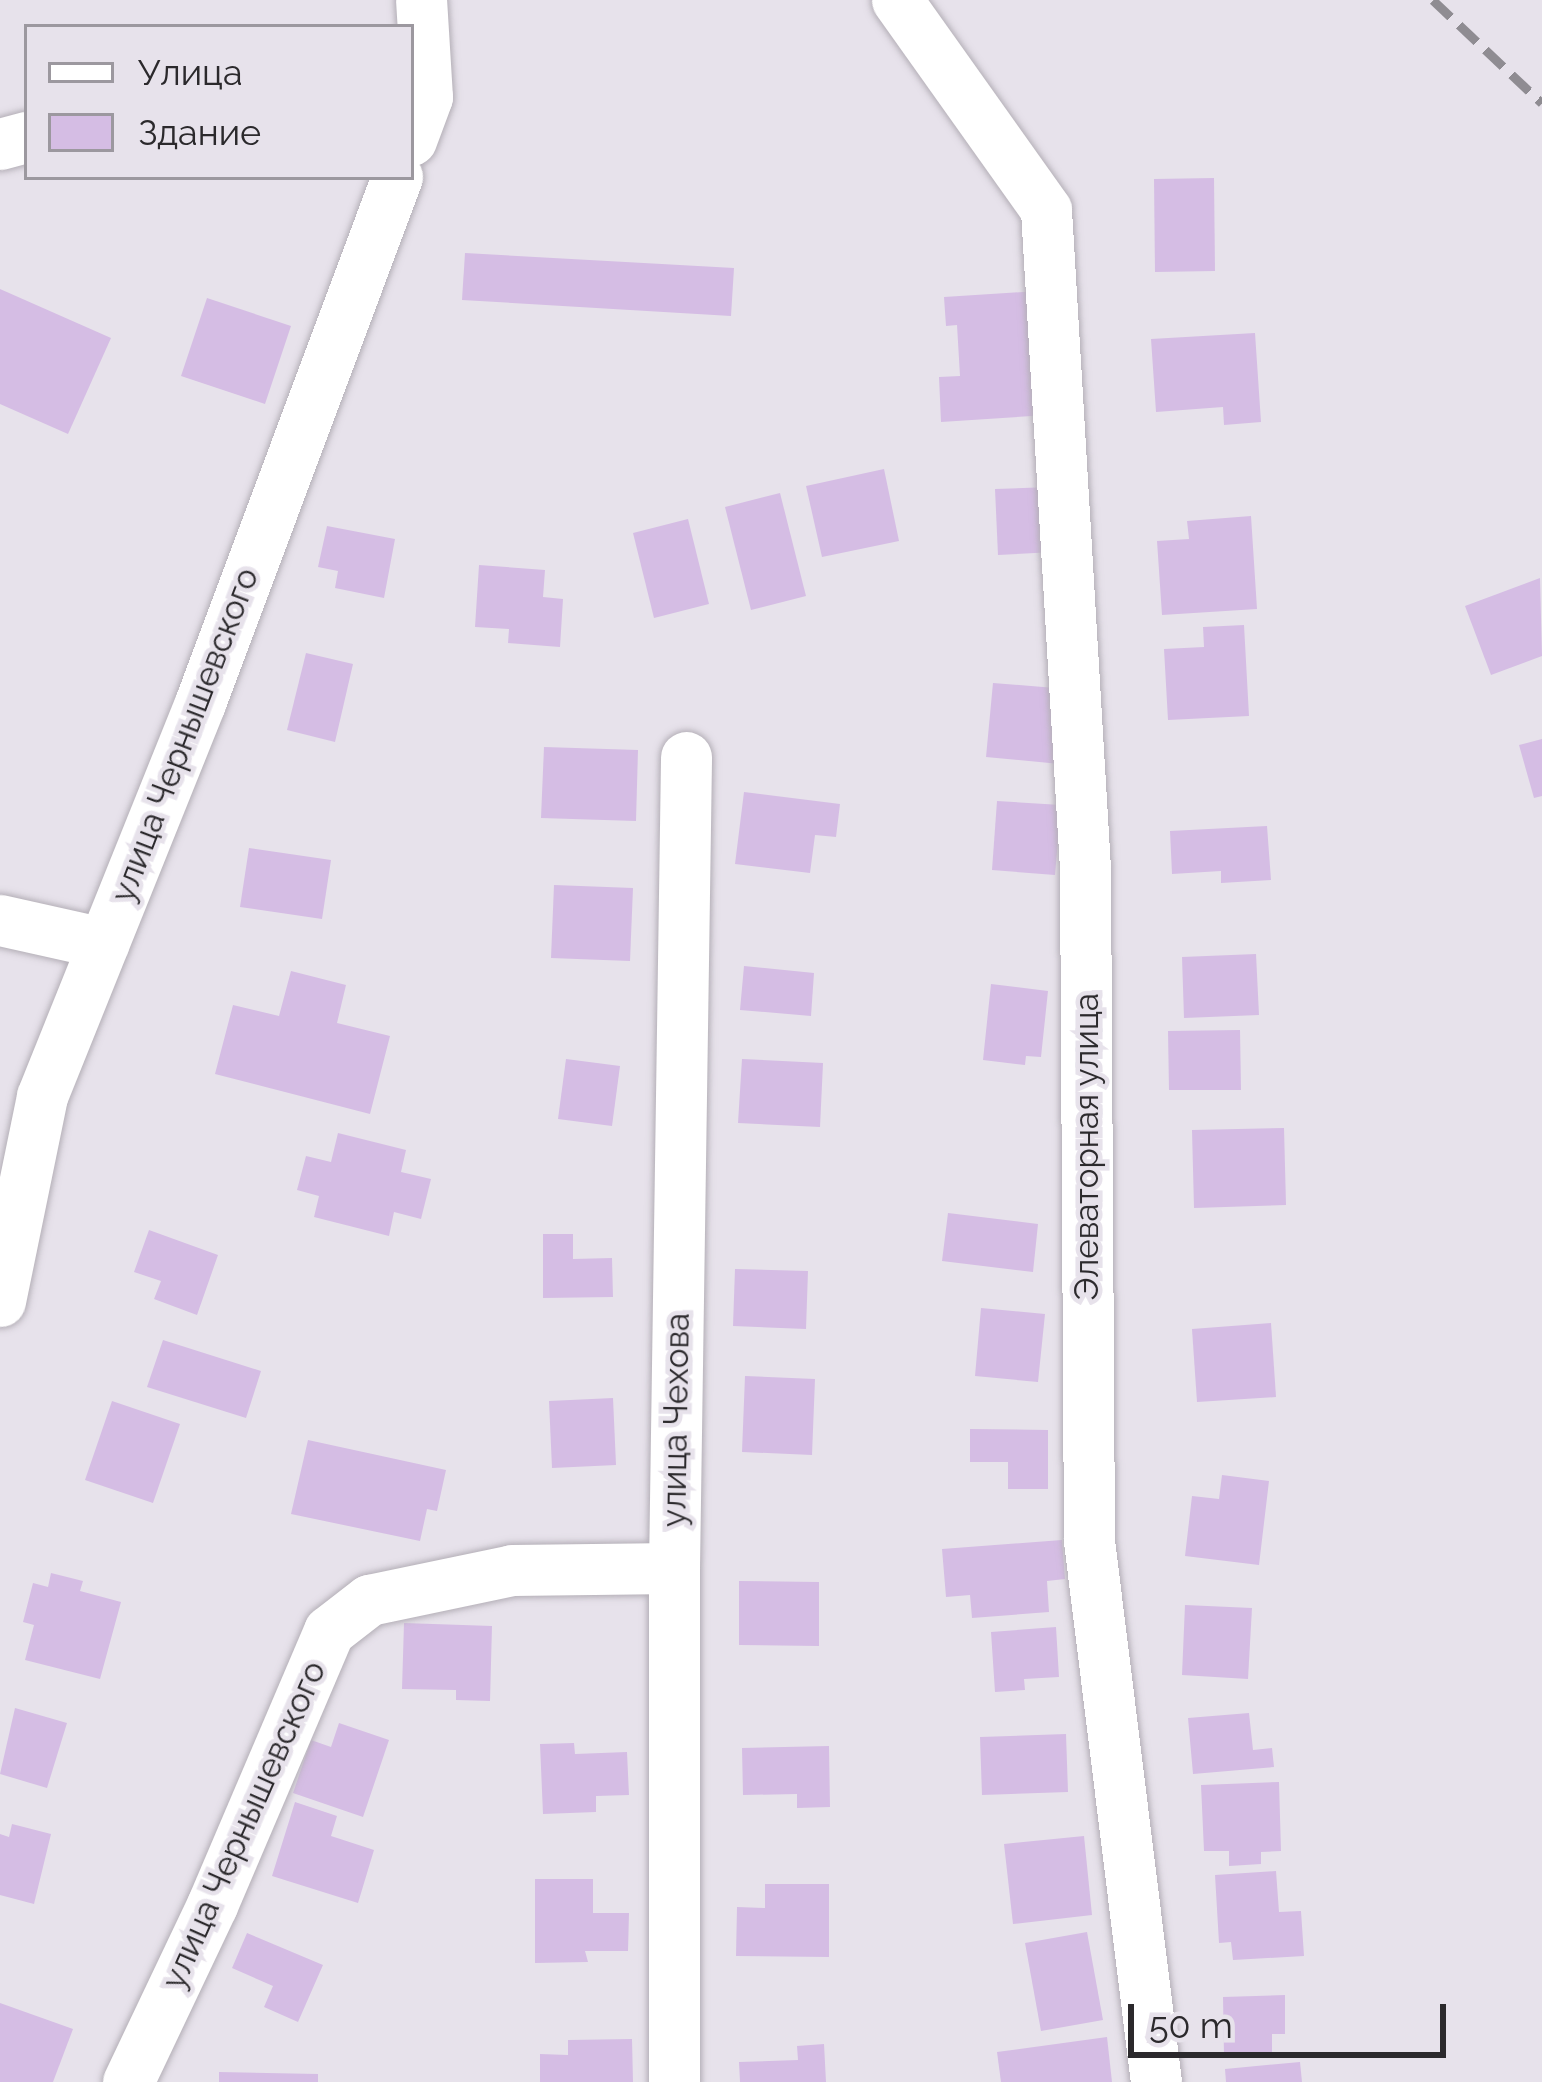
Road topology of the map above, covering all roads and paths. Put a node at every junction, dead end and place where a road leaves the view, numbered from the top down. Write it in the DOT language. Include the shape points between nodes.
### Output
graph roads {
  1 [pos="421,0"];
  2 [pos="897,0"];
  3 [pos="416,110"];
  4 [pos="396,180"];
  5 [pos="686,757"];
  6 [pos="0,920"];
  7 [pos="103,943"];
  8 [pos="0,1301"];
  9 [pos="674,1568"];
  10 [pos="128,2082"];
  11 [pos="674,2082"];
  12 [pos="1156,2082"];
  1 -- 3 [label="street"];
  2 -- 12 [label="street, Элеваторная улица" via="1046,210 1085,869 1089,1541"];
  4 -- 7 [label="street, улица Чернышевского"];
  5 -- 9 [label="street, улица Чехова"];
  6 -- 7 [label="street"];
  7 -- 8 [label="street, улица Чернышевского" via="41,1096"];
  9 -- 10 [label="street, улица Чернышевского" via="512,1570 369,1600 329,1631"];
  9 -- 11 [label="street, улица Чехова"];
}
